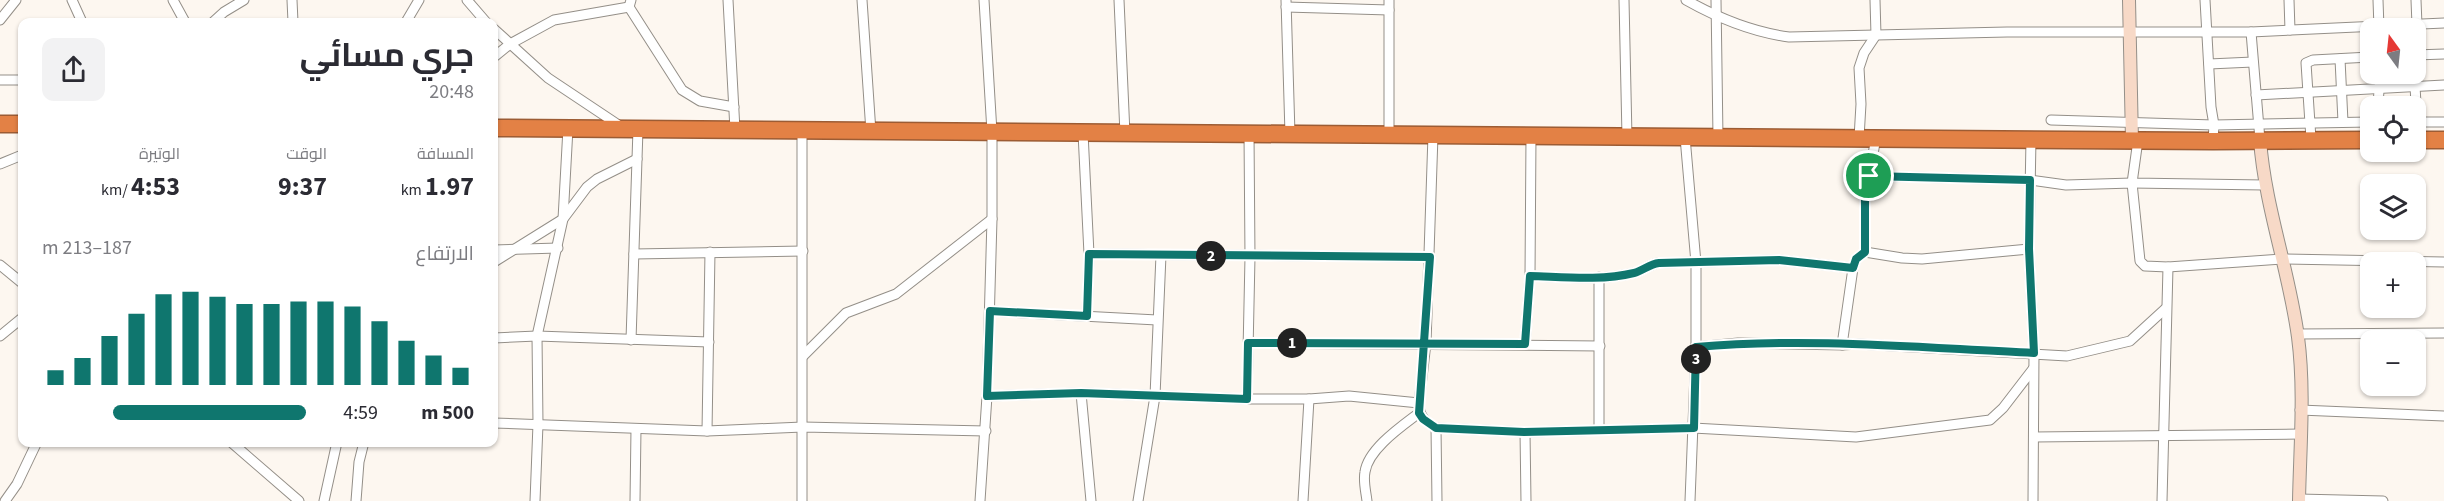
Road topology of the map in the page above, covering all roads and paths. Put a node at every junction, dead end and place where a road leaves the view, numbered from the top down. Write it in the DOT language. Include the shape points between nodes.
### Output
graph roads {
  1 [pos="16,0"];
  2 [pos="72,0"];
  3 [pos="173,0"];
  4 [pos="228,0"];
  5 [pos="244,0"];
  6 [pos="292,0"];
  7 [pos="419,0"];
  8 [pos="467,0"];
  9 [pos="728,0"];
  10 [pos="862,0"];
  11 [pos="984,0"];
  12 [pos="1119,0"];
  13 [pos="1624,0"];
  14 [pos="1686,0"];
  15 [pos="1716,0"];
  16 [pos="1875,0"];
  17 [pos="2129,0"];
  18 [pos="2205,0"];
  19 [pos="2289,0"];
  20 [pos="2378,0"];
  21 [pos="2416,0"];
  22 [pos="630,3"];
  23 [pos="1286,3"];
  24 [pos="1389,5"];
  25 [pos="224,12"];
  26 [pos="1716,17"];
  27 [pos="80,18"];
  28 [pos="183,18"];
  29 [pos="217,18"];
  30 [pos="292,18"];
  31 [pos="408,18"];
  32 [pos="483,18"];
  33 [pos="2379,18"];
  34 [pos="2417,18"];
  35 [pos="0,20"];
  36 [pos="2444,23"];
  37 [pos="2426,24"];
  38 [pos="2360,28"];
  39 [pos="2290,30"];
  40 [pos="2130,32"];
  41 [pos="2207,32"];
  42 [pos="2251,32"];
  43 [pos="498,33"];
  44 [pos="1876,35"];
  45 [pos="510,44"];
  46 [pos="498,54"];
  47 [pos="2444,54"];
  48 [pos="2426,55"];
  49 [pos="2360,58"];
  50 [pos="2340,59"];
  51 [pos="2253,63"];
  52 [pos="2209,64"];
  53 [pos="0,80"];
  54 [pos="18,80"];
  55 [pos="2379,84"];
  56 [pos="2444,85"];
  57 [pos="2415,86"];
  58 [pos="2378,88"];
  59 [pos="2341,90"];
  60 [pos="2308,91"];
  61 [pos="2256,95"];
  62 [pos="2378,96"];
  63 [pos="2415,96"];
  64 [pos="734,107"];
  65 [pos="2051,120"];
  66 [pos="2131,122"];
  67 [pos="2343,122"];
  68 [pos="2360,122"];
  69 [pos="2426,122"];
  70 [pos="2444,122"];
  71 [pos="0,124"];
  72 [pos="18,124"];
  73 [pos="498,128"];
  74 [pos="568,128"];
  75 [pos="632,129"];
  76 [pos="735,130"];
  77 [pos="2311,131"];
  78 [pos="802,132"];
  79 [pos="871,132"];
  80 [pos="992,132"];
  81 [pos="2259,132"];
  82 [pos="1083,133"];
  83 [pos="1249,133"];
  84 [pos="2214,133"];
  85 [pos="1125,134"];
  86 [pos="1290,134"];
  87 [pos="1389,135"];
  88 [pos="1433,135"];
  89 [pos="1531,136"];
  90 [pos="1627,137"];
  91 [pos="1685,137"];
  92 [pos="1719,137"];
  93 [pos="1868,138"];
  94 [pos="2360,138"];
  95 [pos="2031,139"];
  96 [pos="2135,140"];
  97 [pos="2426,140"];
  98 [pos="2444,140"];
  99 [pos="18,157"];
  100 [pos="637,159"];
  101 [pos="0,165"];
  102 [pos="1869,176"];
  103 [pos="2030,180"];
  104 [pos="2132,183"];
  105 [pos="2264,185"];
  106 [pos="563,219"];
  107 [pos="993,219"];
  108 [pos="558,248"];
  109 [pos="2029,249"];
  110 [pos="498,250"];
  111 [pos="513,250"];
  112 [pos="803,251"];
  113 [pos="710,252"];
  114 [pos="1865,252"];
  115 [pos="634,254"];
  116 [pos="1089,254"];
  117 [pos="1161,255"];
  118 [pos="1250,257"];
  119 [pos="1430,257"];
  120 [pos="498,259"];
  121 [pos="2282,259"];
  122 [pos="2444,262"];
  123 [pos="1696,263"];
  124 [pos="0,265"];
  125 [pos="2168,267"];
  126 [pos="1853,268"];
  127 [pos="1530,276"];
  128 [pos="1599,277"];
  129 [pos="18,280"];
  130 [pos="2165,309"];
  131 [pos="990,311"];
  132 [pos="1087,316"];
  133 [pos="1157,320"];
  134 [pos="18,321"];
  135 [pos="2444,333"];
  136 [pos="2298,334"];
  137 [pos="0,336"];
  138 [pos="537,336"];
  139 [pos="498,338"];
  140 [pos="631,340"];
  141 [pos="709,342"];
  142 [pos="1248,343"];
  143 [pos="1426,343"];
  144 [pos="1525,344"];
  145 [pos="1842,345"];
  146 [pos="1600,346"];
  147 [pos="1696,347"];
  148 [pos="2034,353"];
  149 [pos="803,356"];
  150 [pos="2032,369"];
  151 [pos="1081,393"];
  152 [pos="987,396"];
  153 [pos="1155,396"];
  154 [pos="1247,399"];
  155 [pos="1309,399"];
  156 [pos="1419,408"];
  157 [pos="2300,410"];
  158 [pos="2444,416"];
  159 [pos="498,423"];
  160 [pos="538,424"];
  161 [pos="803,427"];
  162 [pos="1436,428"];
  163 [pos="1694,428"];
  164 [pos="636,429"];
  165 [pos="1599,429"];
  166 [pos="707,431"];
  167 [pos="986,431"];
  168 [pos="1524,432"];
  169 [pos="2300,434"];
  170 [pos="2162,435"];
  171 [pos="2034,437"];
  172 [pos="35,447"];
  173 [pos="239,447"];
  174 [pos="336,447"];
  175 [pos="363,447"];
  176 [pos="2299,500"];
  177 [pos="5,501"];
  178 [pos="299,501"];
  179 [pos="324,501"];
  180 [pos="356,501"];
  181 [pos="535,501"];
  182 [pos="635,501"];
  183 [pos="802,501"];
  184 [pos="980,501"];
  185 [pos="1091,501"];
  186 [pos="1138,501"];
  187 [pos="1303,501"];
  188 [pos="1367,501"];
  189 [pos="1437,501"];
  190 [pos="1526,501"];
  191 [pos="1690,501"];
  192 [pos="2033,501"];
  193 [pos="2162,501"];
  194 [pos="2383,501"];
  1 -- 35 [label="street"];
  2 -- 27 [label="street"];
  3 -- 28 [label="street"];
  4 -- 25 [label="street"];
  5 -- 25 [label="street"];
  6 -- 30 [label="street"];
  7 -- 31 [label="street"];
  8 -- 32 [label="street"];
  9 -- 64 [label="street"];
  10 -- 79 [label="street"];
  11 -- 80 [label="street"];
  12 -- 85 [label="street"];
  13 -- 90 [label="street"];
  14 -- 26 [label="street"];
  15 -- 26 [label="street"];
  16 -- 44 [label="street"];
  17 -- 40 [label="street"];
  18 -- 41 [label="street"];
  19 -- 39 [label="street"];
  20 -- 33 [label="street"];
  21 -- 34 [label="street"];
  22 -- 45 [label="street" via="554,20"];
  22 -- 64 [label="street" via="682,90 700,102"];
  23 -- 24 [label="street"];
  23 -- 86 [label="street"];
  24 -- 87 [label="street"];
  25 -- 29 [label="street"];
  26 -- 44 [label="street" via="1789,37"];
  26 -- 92 [label="street"];
  36 -- 37 [label="street"];
  38 -- 39 [label="street"];
  39 -- 42 [label="street"];
  40 -- 41 [label="street"];
  40 -- 44 [label="street"];
  40 -- 66 [label="street"];
  41 -- 42 [label="street"];
  41 -- 52 [label="street"];
  42 -- 51 [label="street"];
  43 -- 45 [label="street"];
  44 -- 93 [label="street" via="1859,68"];
  45 -- 46 [label="street"];
  45 -- 75 [label="street" via="567,92"];
  47 -- 48 [label="street"];
  49 -- 50 [label="street"];
  50 -- 59 [label="street"];
  50 -- 60 [label="street" via="2306,63"];
  51 -- 52 [label="street"];
  51 -- 61 [label="street"];
  52 -- 84 [label="street"];
  53 -- 54 [label="street"];
  55 -- 58 [label="street"];
  56 -- 57 [label="street"];
  57 -- 58 [label="street"];
  57 -- 63 [label="street"];
  58 -- 59 [label="street"];
  58 -- 62 [label="street"];
  59 -- 60 [label="street"];
  59 -- 67 [label="street"];
  60 -- 61 [label="street"];
  60 -- 77 [label="street"];
  61 -- 81 [label="street"];
  64 -- 76 [label="street"];
  65 -- 66 [label="street"];
  66 -- 84 [label="street"];
  66 -- 96 [label="street"];
  67 -- 68 [label="street"];
  67 -- 77 [label="street"];
  69 -- 70 [label="street"];
  71 -- 72 [label="highway"];
  73 -- 74 [label="highway"];
  74 -- 75 [label="highway"];
  74 -- 106 [label="street"];
  75 -- 76 [label="highway"];
  75 -- 100 [label="street"];
  76 -- 78 [label="highway"];
  77 -- 81 [label="highway"];
  77 -- 94 [label="highway"];
  78 -- 79 [label="highway"];
  78 -- 112 [label="street"];
  79 -- 80 [label="highway"];
  80 -- 82 [label="highway"];
  80 -- 107 [label="street"];
  81 -- 84 [label="highway"];
  81 -- 105 [label="street"];
  82 -- 85 [label="highway"];
  82 -- 116 [label="street"];
  83 -- 85 [label="highway"];
  83 -- 86 [label="highway"];
  83 -- 118 [label="street"];
  84 -- 96 [label="highway"];
  86 -- 87 [label="highway"];
  87 -- 88 [label="highway"];
  88 -- 89 [label="highway"];
  88 -- 119 [label="street"];
  89 -- 90 [label="highway"];
  89 -- 127 [label="street"];
  90 -- 91 [label="highway"];
  91 -- 92 [label="highway"];
  91 -- 123 [label="street"];
  92 -- 93 [label="highway"];
  93 -- 95 [label="highway"];
  93 -- 102 [label="street"];
  95 -- 96 [label="highway"];
  95 -- 103 [label="street"];
  96 -- 104 [label="street"];
  97 -- 98 [label="highway"];
  99 -- 101 [label="street"];
  100 -- 106 [label="street" via="593,182"];
  100 -- 115 [label="street"];
  102 -- 103 [label="street"];
  102 -- 114 [label="street"];
  103 -- 104 [label="street" via="2066,185"];
  103 -- 109 [label="street"];
  104 -- 105 [label="street"];
  104 -- 125 [label="street" via="2140,261 2145,266"];
  105 -- 121 [label="street"];
  106 -- 108 [label="street"];
  106 -- 111 [label="street"];
  107 -- 131 [label="street"];
  107 -- 149 [label="street" via="896,294 846,313"];
  108 -- 111 [label="street"];
  108 -- 138 [label="street"];
  109 -- 114 [label="street" via="1922,259"];
  109 -- 148 [label="street"];
  110 -- 111 [label="street"];
  111 -- 120 [label="street"];
  112 -- 113 [label="street"];
  112 -- 149 [label="street"];
  113 -- 115 [label="street"];
  113 -- 141 [label="street"];
  114 -- 126 [label="street"];
  115 -- 140 [label="street"];
  116 -- 117 [label="street"];
  116 -- 132 [label="street"];
  117 -- 118 [label="street"];
  117 -- 133 [label="street"];
  118 -- 119 [label="street"];
  118 -- 142 [label="street"];
  119 -- 143 [label="street"];
  121 -- 122 [label="street"];
  121 -- 125 [label="street"];
  121 -- 136 [label="street"];
  123 -- 126 [label="street" via="1779,260"];
  123 -- 128 [label="street" via="1656,263 1634,273"];
  123 -- 147 [label="street"];
  124 -- 129 [label="street"];
  125 -- 130 [label="street"];
  126 -- 145 [label="street"];
  127 -- 128 [label="street"];
  127 -- 144 [label="street"];
  128 -- 146 [label="street"];
  130 -- 148 [label="street" via="2130,342 2067,356"];
  130 -- 170 [label="street"];
  131 -- 132 [label="street"];
  131 -- 152 [label="street"];
  132 -- 133 [label="street"];
  133 -- 153 [label="street"];
  134 -- 137 [label="street"];
  135 -- 136 [label="street"];
  136 -- 157 [label="street"];
  138 -- 139 [label="street"];
  138 -- 140 [label="street"];
  138 -- 160 [label="street"];
  140 -- 141 [label="street"];
  141 -- 166 [label="street"];
  142 -- 143 [label="street"];
  142 -- 154 [label="street"];
  143 -- 144 [label="street"];
  143 -- 156 [label="street"];
  144 -- 146 [label="street"];
  145 -- 147 [label="street" via="1738,343"];
  145 -- 148 [label="street"];
  146 -- 165 [label="street"];
  147 -- 163 [label="street"];
  148 -- 150 [label="street"];
  149 -- 161 [label="street"];
  150 -- 163 [label="street" via="1997,415 1978,423 1856,437"];
  150 -- 171 [label="street"];
  151 -- 152 [label="street"];
  151 -- 153 [label="street"];
  151 -- 185 [label="street"];
  152 -- 167 [label="street"];
  153 -- 154 [label="street"];
  153 -- 186 [label="street"];
  154 -- 155 [label="street"];
  155 -- 156 [label="street" via="1368,397"];
  155 -- 187 [label="street"];
  156 -- 162 [label="street" via="1423,419"];
  156 -- 188 [label="street" via="1370,458 1364,476"];
  157 -- 158 [label="street"];
  157 -- 169 [label="street"];
  159 -- 160 [label="street"];
  160 -- 164 [label="street"];
  160 -- 181 [label="street"];
  161 -- 166 [label="street"];
  161 -- 167 [label="street"];
  161 -- 183 [label="street"];
  162 -- 168 [label="street"];
  162 -- 189 [label="street"];
  163 -- 165 [label="street"];
  163 -- 191 [label="street"];
  164 -- 166 [label="street"];
  164 -- 182 [label="street"];
  165 -- 168 [label="street"];
  167 -- 184 [label="street"];
  168 -- 190 [label="street"];
  169 -- 170 [label="street"];
  169 -- 176 [label="street"];
  170 -- 171 [label="street"];
  170 -- 193 [label="street"];
  171 -- 192 [label="street"];
  172 -- 177 [label="street"];
  173 -- 178 [label="street"];
  174 -- 179 [label="street"];
  175 -- 180 [label="street"];
  176 -- 194 [label="street"];
}
